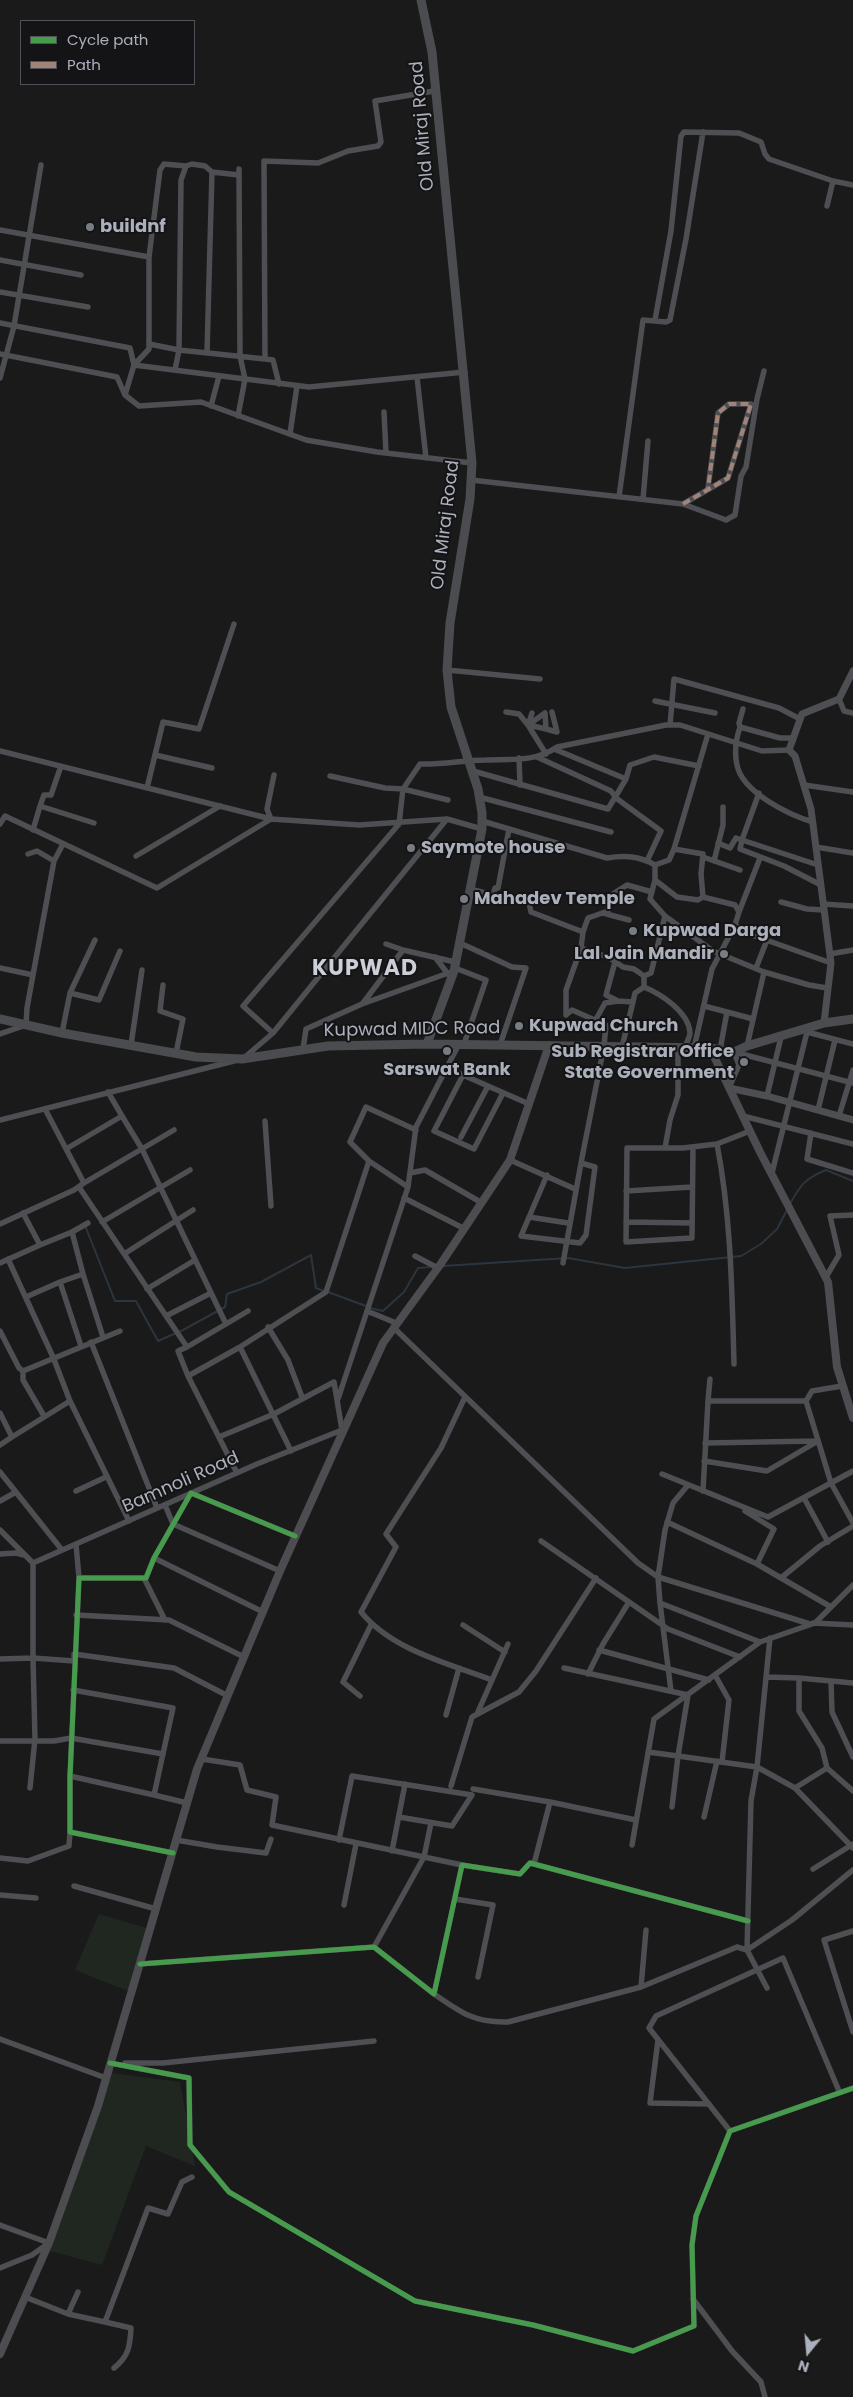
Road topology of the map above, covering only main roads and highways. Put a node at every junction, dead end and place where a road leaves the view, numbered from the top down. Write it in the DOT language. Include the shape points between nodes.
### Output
graph roads {
  1 [pos="422,0"];
  2 [pos="0,1019"];
  3 [pos="853,1019"];
  4 [pos="427,1044"];
  5 [pos="549,1046"];
  6 [pos="710,1048"];
  7 [pos="853,1418"];
  8 [pos="0,2354"];
  1 -- 4 [label="main road, Old Miraj Road" via="432,52 472,463 450,623 447,670 451,707 473,771 482,825 460,943"];
  2 -- 4 [label="main road, Kupwad MIDC Road" via="131,1046 242,1059 328,1046"];
  3 -- 6 [label="main road, Kupwad MIDC Road" via="824,1023 734,1052"];
  4 -- 5 [label="main road, Kupwad MIDC Road"];
  5 -- 6 [label="main road, Kupwad MIDC Road"];
  5 -- 8 [label="main road" via="510,1160 383,1343 280,1571 202,1759 106,2078 49,2243"];
  6 -- 7 [label="main road" via="826,1277 836,1337 837,1367"];
}
